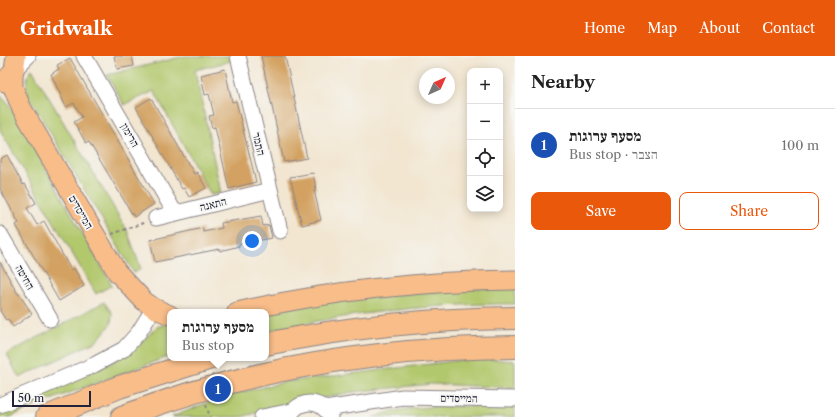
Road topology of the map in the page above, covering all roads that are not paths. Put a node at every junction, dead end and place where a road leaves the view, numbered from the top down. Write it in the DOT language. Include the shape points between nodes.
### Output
graph roads {
  1 [pos="84,56"];
  2 [pos="238,56"];
  3 [pos="12,71"];
  4 [pos="270,190"];
  5 [pos="175,213"];
  6 [pos="156,218"];
  7 [pos="280,231"];
  8 [pos="0,234"];
  9 [pos="515,280"];
  10 [pos="251,309"];
  11 [pos="162,312"];
  12 [pos="515,318"];
  13 [pos="50,320"];
  14 [pos="269,344"];
  15 [pos="515,347"];
  16 [pos="202,361"];
  17 [pos="403,397"];
  18 [pos="515,399"];
  19 [pos="0,405"];
  20 [pos="327,413"];
  21 [pos="290,414"];
  22 [pos="47,417"];
  23 [pos="122,417"];
  24 [pos="262,417"];
  25 [pos="352,417"];
  1 -- 5 [label="street, הרימון"];
  2 -- 4 [label="street, התמר"];
  3 -- 11 [label="main road, המייסדים" via="13,87 20,107 110,261 127,285 144,301"];
  4 -- 5 [label="street, התאנה"];
  4 -- 7 [label="street, התמר"];
  5 -- 6 [label="street, התאנה"];
  8 -- 13 [label="street, החיטה"];
  9 -- 10 [label="main road" via="387,286 297,299"];
  11 -- 19 [label="street" via="124,349 94,365"];
  12 -- 14 [label="highway" via="382,326"];
  15 -- 23 [label="highway" via="411,352 289,369 220,385"];
  16 -- 22 [label="highway" via="119,388"];
  17 -- 18 [label="street, המייסדים"];
  17 -- 20 [label="street, המייסדים"];
  17 -- 25 [label="street, המייסדים"];
  20 -- 21 [label="street" via="312,402 304,403"];
  21 -- 24 [label="street"];
}
